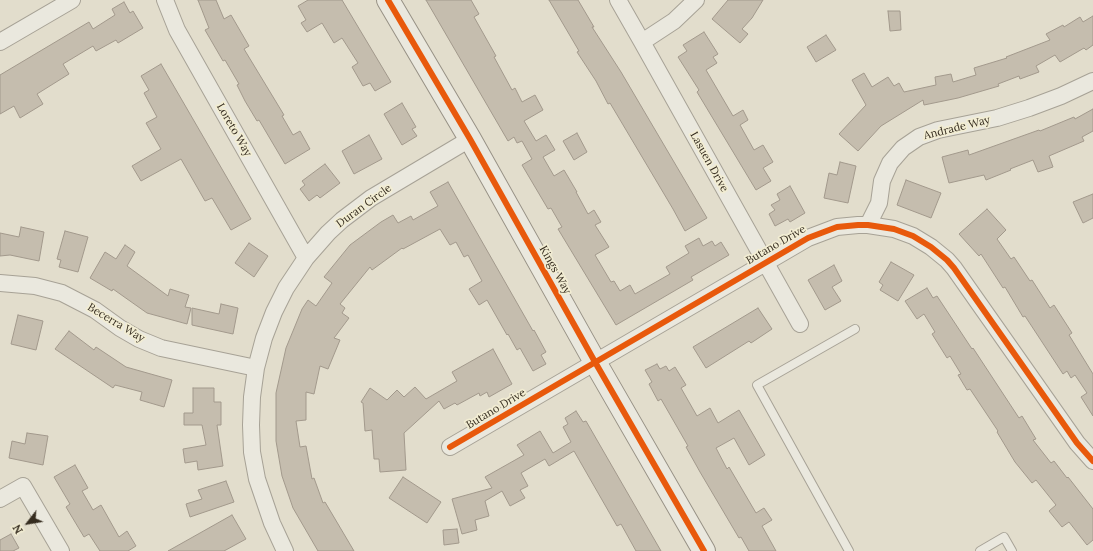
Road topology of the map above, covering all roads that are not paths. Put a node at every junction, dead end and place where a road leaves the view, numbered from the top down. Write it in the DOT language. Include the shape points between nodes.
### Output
graph roads {
  1 [pos="72,0"];
  2 [pos="165,0"];
  3 [pos="388,0"];
  4 [pos="618,0"];
  5 [pos="696,0"];
  6 [pos="0,42"];
  7 [pos="642,42"];
  8 [pos="1093,81"];
  9 [pos="470,139"];
  10 [pos="868,225"];
  11 [pos="306,258"];
  12 [pos="766,263"];
  13 [pos="0,283"];
  14 [pos="800,324"];
  15 [pos="855,328"];
  16 [pos="595,362"];
  17 [pos="256,368"];
  18 [pos="450,447"];
  19 [pos="1093,461"];
  20 [pos="0,499"];
  21 [pos="61,551"];
  22 [pos="285,551"];
  23 [pos="704,551"];
  24 [pos="849,551"];
  25 [pos="980,551"];
  26 [pos="1012,551"];
  1 -- 6 [label="street"];
  2 -- 11 [label="street, Loreto Way" via="177,30"];
  3 -- 9 [label="street, Kings Way"];
  4 -- 7 [label="street, Lasuen Drive"];
  5 -- 7 [label="street" via="674,21"];
  7 -- 12 [label="street, Lasuen Drive"];
  8 -- 10 [label="street, Andrade Way" via="1029,108 919,137 903,148 890,163 882,181 879,203"];
  9 -- 11 [label="street, Duran Circle" via="371,198 342,220"];
  9 -- 16 [label="street, Kings Way"];
  10 -- 12 [label="street, Butano Drive" via="837,227 816,234"];
  10 -- 19 [label="street, Butano Drive" via="894,229 913,236 931,246 947,260 1077,443"];
  11 -- 17 [label="street, Duran Circle" via="274,312"];
  12 -- 14 [label="street, Lasuen Drive"];
  12 -- 16 [label="street, Butano Drive"];
  13 -- 17 [label="street, Becerra Way" via="35,286 62,294 95,310 139,339 161,348"];
  15 -- 24 [label="lane" via="757,385"];
  16 -- 18 [label="street, Butano Drive"];
  16 -- 23 [label="street, Kings Way"];
  17 -- 22 [label="street, Duran Circle" via="252,397 252,452 262,497"];
  20 -- 21 [label="street" via="23,486"];
  25 -- 26 [label="lane" via="1004,537"];
}
